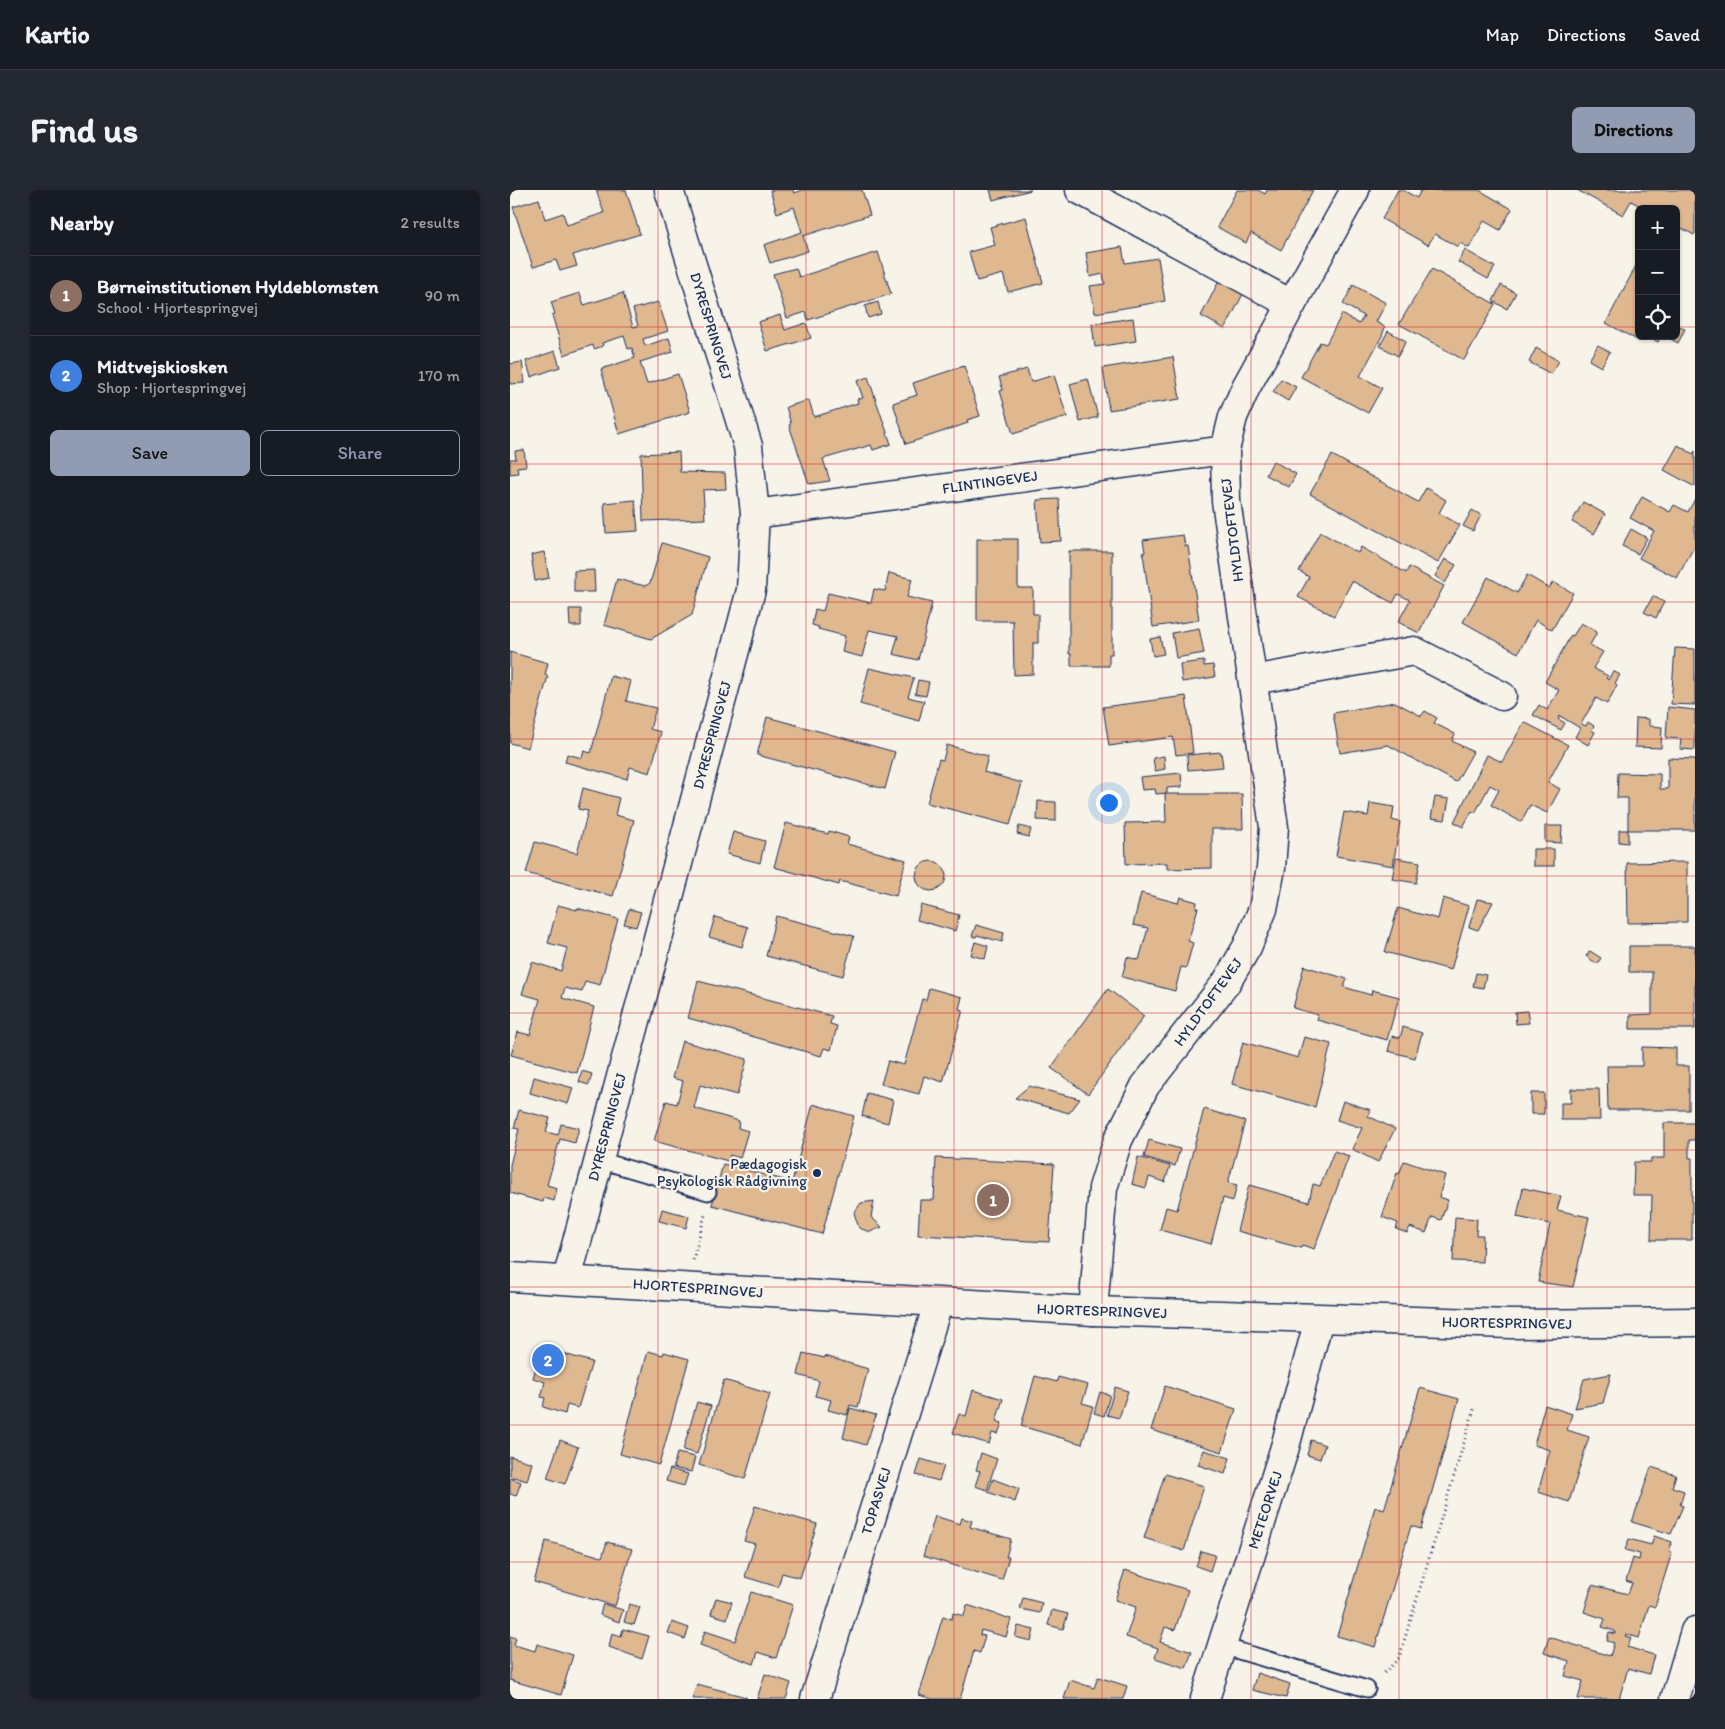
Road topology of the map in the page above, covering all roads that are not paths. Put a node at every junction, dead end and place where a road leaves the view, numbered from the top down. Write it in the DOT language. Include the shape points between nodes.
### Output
graph roads {
  1 [pos="669,190"];
  2 [pos="1080,190"];
  3 [pos="1355,190"];
  4 [pos="1291,304"];
  5 [pos="1225,450"];
  6 [pos="755,514"];
  7 [pos="1253,680"];
  8 [pos="1502,696"];
  9 [pos="598,1160"];
  10 [pos="708,1192"];
  11 [pos="510,1277"];
  12 [pos="567,1279"];
  13 [pos="938,1304"];
  14 [pos="1093,1311"];
  15 [pos="1319,1319"];
  16 [pos="1695,1322"];
  17 [pos="1695,1631"];
  18 [pos="1222,1646"];
  19 [pos="1367,1689"];
  20 [pos="815,1699"];
  21 [pos="1206,1699"];
  22 [pos="1675,1699"];
  1 -- 6 [label="street, DYRESPRINGVEJ" via="748,446"];
  2 -- 4 [label="street"];
  3 -- 4 [label="street, HYLDTOFTEVEJ"];
  4 -- 5 [label="street, HYLDTOFTEVEJ" via="1246,387"];
  5 -- 6 [label="street, FLINTINGEVEJ"];
  5 -- 7 [label="street, HYLDTOFTEVEJ" via="1226,501"];
  6 -- 9 [label="street, DYRESPRINGVEJ" via="751,590"];
  7 -- 8 [label="street" via="1414,651"];
  7 -- 14 [label="street, HYLDTOFTEVEJ" via="1274,827 1272,868 1263,909 1247,948 1226,983 1145,1086 1118,1140 1103,1188"];
  9 -- 10 [label="lane"];
  9 -- 12 [label="street, DYRESPRINGVEJ"];
  11 -- 12 [label="street, HJORTESPRINGVEJ"];
  12 -- 13 [label="street, HJORTESPRINGVEJ"];
  13 -- 14 [label="street, HJORTESPRINGVEJ"];
  13 -- 20 [label="street, TOPASVEJ"];
  14 -- 15 [label="street, HJORTESPRINGVEJ"];
  15 -- 16 [label="street, HJORTESPRINGVEJ" via="1511,1324"];
  15 -- 18 [label="street, METEORVEJ" via="1284,1447"];
  17 -- 22 [label="street"];
  18 -- 19 [label="lane"];
  18 -- 21 [label="street, METEORVEJ"];
}
